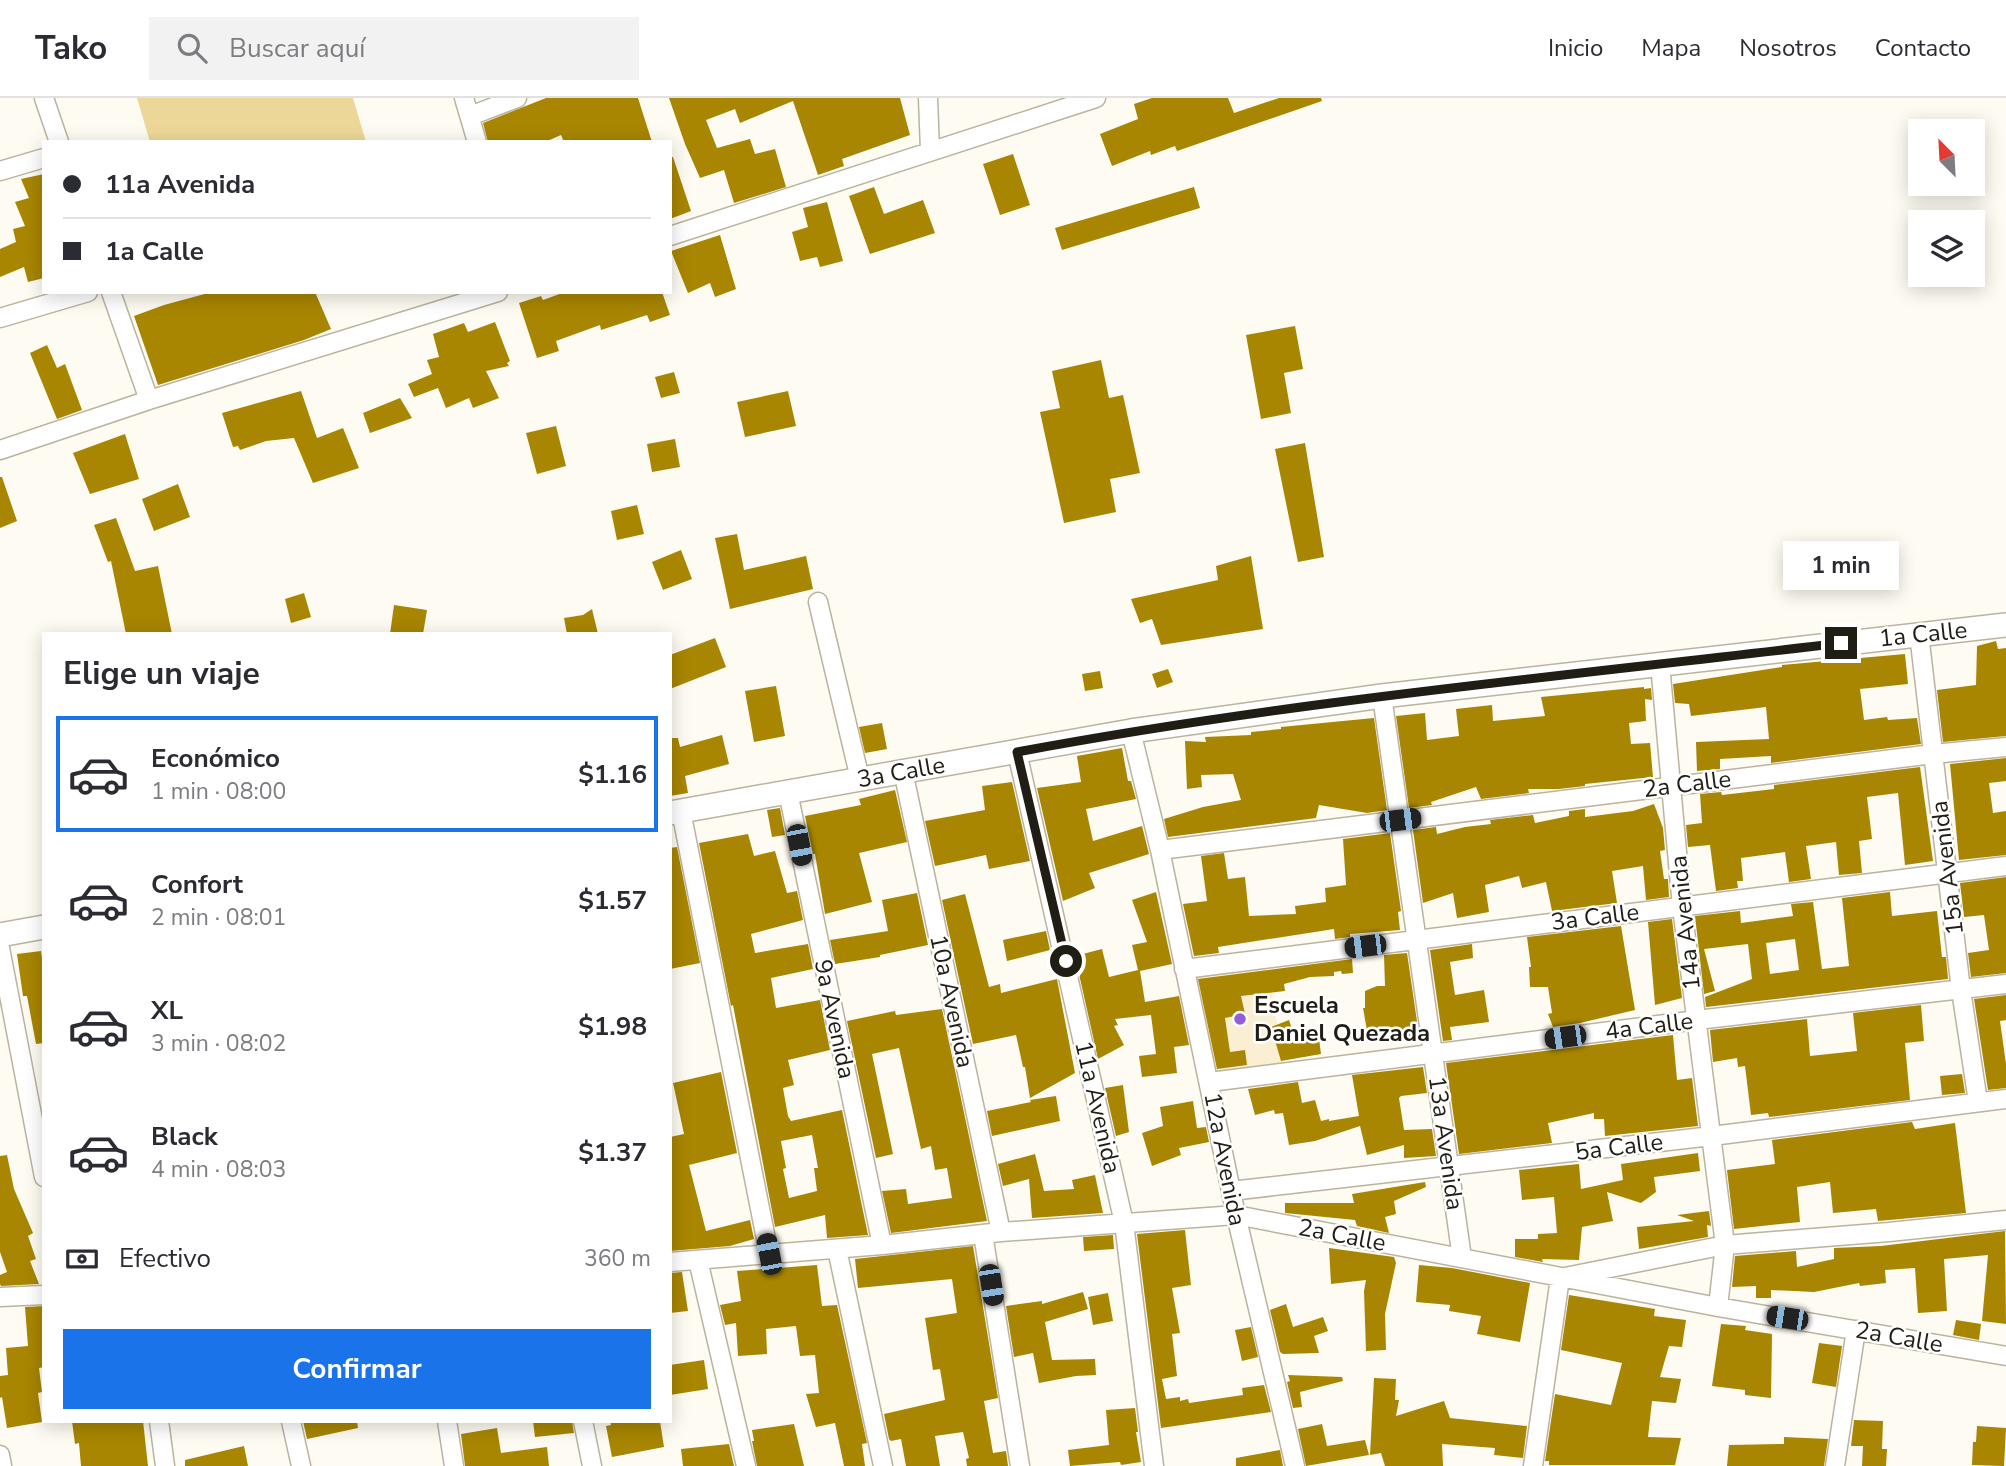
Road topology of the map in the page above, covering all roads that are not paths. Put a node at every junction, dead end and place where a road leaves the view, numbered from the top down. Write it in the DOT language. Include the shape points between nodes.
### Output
graph roads {
  1 [pos="44,98"];
  2 [pos="464,98"];
  3 [pos="517,98"];
  4 [pos="928,98"];
  5 [pos="1096,98"];
  6 [pos="470,116"];
  7 [pos="58,140"];
  8 [pos="476,140"];
  9 [pos="930,151"];
  10 [pos="42,159"];
  11 [pos="0,172"];
  12 [pos="672,235"];
  13 [pos="81,294"];
  14 [pos="112,294"];
  15 [pos="492,294"];
  16 [pos="0,318"];
  17 [pos="149,400"];
  18 [pos="0,450"];
  19 [pos="818,602"];
  20 [pos="2006,625"];
  21 [pos="1919,634"];
  22 [pos="1660,664"];
  23 [pos="1382,696"];
  24 [pos="1131,731"];
  25 [pos="2006,747"];
  26 [pos="1017,752"];
  27 [pos="1933,754"];
  28 [pos="903,771"];
  29 [pos="860,779"];
  30 [pos="1671,786"];
  31 [pos="788,792"];
  32 [pos="675,812"];
  33 [pos="1400,820"];
  34 [pos="1160,850"];
  35 [pos="2006,866"];
  36 [pos="1947,873"];
  37 [pos="1682,906"];
  38 [pos="42,926"];
  39 [pos="0,935"];
  40 [pos="1417,939"];
  41 [pos="0,948"];
  42 [pos="1184,969"];
  43 [pos="2006,985"];
  44 [pos="1961,990"];
  45 [pos="1696,1020"];
  46 [pos="1433,1055"];
  47 [pos="1210,1082"];
  48 [pos="2006,1098"];
  49 [pos="1978,1102"];
  50 [pos="1712,1136"];
  51 [pos="42,1167"];
  52 [pos="1450,1167"];
  53 [pos="1231,1191"];
  54 [pos="1236,1215"];
  55 [pos="2006,1220"];
  56 [pos="1124,1223"];
  57 [pos="1001,1232"];
  58 [pos="983,1234"];
  59 [pos="882,1245"];
  60 [pos="1725,1245"];
  61 [pos="837,1249"];
  62 [pos="769,1254"];
  63 [pos="1462,1258"];
  64 [pos="698,1260"];
  65 [pos="672,1262"];
  66 [pos="1560,1278"];
  67 [pos="42,1295"];
  68 [pos="0,1297"];
  69 [pos="1718,1307"];
  70 [pos="1856,1330"];
  71 [pos="2005,1354"];
  72 [pos="159,1423"];
  73 [pos="291,1423"];
  74 [pos="447,1423"];
  75 [pos="583,1423"];
  76 [pos="0,1455"];
  77 [pos="2,1466"];
  78 [pos="165,1466"];
  79 [pos="301,1466"];
  80 [pos="454,1466"];
  81 [pos="592,1466"];
  82 [pos="746,1466"];
  83 [pos="883,1466"];
  84 [pos="1020,1466"];
  85 [pos="1154,1466"];
  86 [pos="1294,1466"];
  87 [pos="1533,1466"];
  88 [pos="1835,1466"];
  1 -- 7 [label="street"];
  2 -- 6 [label="street"];
  3 -- 6 [label="street"];
  4 -- 9 [label="street"];
  5 -- 9 [label="street"];
  6 -- 8 [label="street"];
  9 -- 12 [label="street"];
  10 -- 11 [label="street"];
  13 -- 16 [label="street"];
  14 -- 17 [label="street"];
  15 -- 17 [label="street"];
  17 -- 18 [label="street"];
  19 -- 29 [label="street"];
  20 -- 21 [label="street, 1a Calle"];
  21 -- 22 [label="street, 1a Calle"];
  21 -- 27 [label="street, 15a Avenida"];
  22 -- 23 [label="street, 1a Calle"];
  22 -- 30 [label="street, 14a Avenida"];
  23 -- 24 [label="street, 1a Calle"];
  23 -- 33 [label="street, 13a Avenida"];
  24 -- 26 [label="street, 3a Calle"];
  24 -- 34 [label="street, 12a Avenida"];
  25 -- 27 [label="street, 2a Calle"];
  26 -- 28 [label="street, 3a Calle"];
  26 -- 56 [label="street, 11a Avenida"];
  27 -- 30 [label="street, 2a Calle"];
  27 -- 36 [label="street, 15a Avenida"];
  28 -- 29 [label="street, 3a Calle"];
  28 -- 57 [label="street, 10a Avenida"];
  29 -- 31 [label="street, 3a Calle"];
  30 -- 33 [label="street, 2a Calle"];
  30 -- 37 [label="street, 14a Avenida"];
  31 -- 32 [label="street, 3a Calle"];
  31 -- 59 [label="street, 9a Avenida"];
  32 -- 62 [label="street"];
  33 -- 34 [label="street, 2a Calle"];
  33 -- 40 [label="street, 13a Avenida"];
  34 -- 42 [label="street, 12a Avenida"];
  35 -- 36 [label="street, 3a Calle"];
  36 -- 37 [label="street, 3a Calle"];
  36 -- 44 [label="street, 15a Avenida"];
  37 -- 40 [label="street, 3a Calle"];
  37 -- 45 [label="street, 14a Avenida"];
  38 -- 39 [label="street"];
  40 -- 42 [label="street, 3a Calle"];
  40 -- 46 [label="street, 13a Avenida"];
  41 -- 51 [label="street"];
  42 -- 47 [label="street, 12a Avenida"];
  43 -- 44 [label="street, 4a Calle"];
  44 -- 45 [label="street, 4a Calle"];
  44 -- 49 [label="street, 15a Avenida"];
  45 -- 46 [label="street, 4a Calle"];
  45 -- 50 [label="street, 14a Avenida"];
  46 -- 47 [label="street, 4a Calle"];
  46 -- 52 [label="street, 13a Avenida"];
  47 -- 53 [label="street, 12a Avenida"];
  48 -- 49 [label="street, 5a Calle"];
  49 -- 50 [label="street, 5a Calle"];
  50 -- 52 [label="street, 5a Calle"];
  50 -- 60 [label="street, 14a Avenida"];
  52 -- 53 [label="street, 5a Calle"];
  52 -- 63 [label="street, 13a Avenida"];
  53 -- 54 [label="street, 12a Avenida"];
  54 -- 56 [label="street, 2a Calle"];
  54 -- 63 [label="street, 2a Calle"];
  54 -- 86 [label="street, 12a Avenida"];
  55 -- 60 [label="street"];
  56 -- 57 [label="street, 2a Calle"];
  56 -- 85 [label="street, 11a Avenida"];
  57 -- 58 [label="street, 2a Calle"];
  58 -- 59 [label="street, 2a Calle"];
  58 -- 84 [label="street"];
  59 -- 61 [label="street, 2a Calle"];
  60 -- 66 [label="street"];
  60 -- 69 [label="street, 14a Avenida"];
  61 -- 62 [label="street, 2a Calle"];
  61 -- 83 [label="street"];
  62 -- 64 [label="street, 2a Calle"];
  63 -- 66 [label="street, 2a Calle"];
  64 -- 65 [label="street, 2a Calle"];
  64 -- 82 [label="street"];
  66 -- 69 [label="street, 2a Calle"];
  66 -- 87 [label="street"];
  67 -- 68 [label="street"];
  69 -- 70 [label="street, 2a Calle"];
  70 -- 71 [label="street, 2a Calle"];
  70 -- 88 [label="street"];
  72 -- 78 [label="street"];
  73 -- 79 [label="street"];
  74 -- 80 [label="street"];
  75 -- 81 [label="street"];
  76 -- 77 [label="street"];
}
